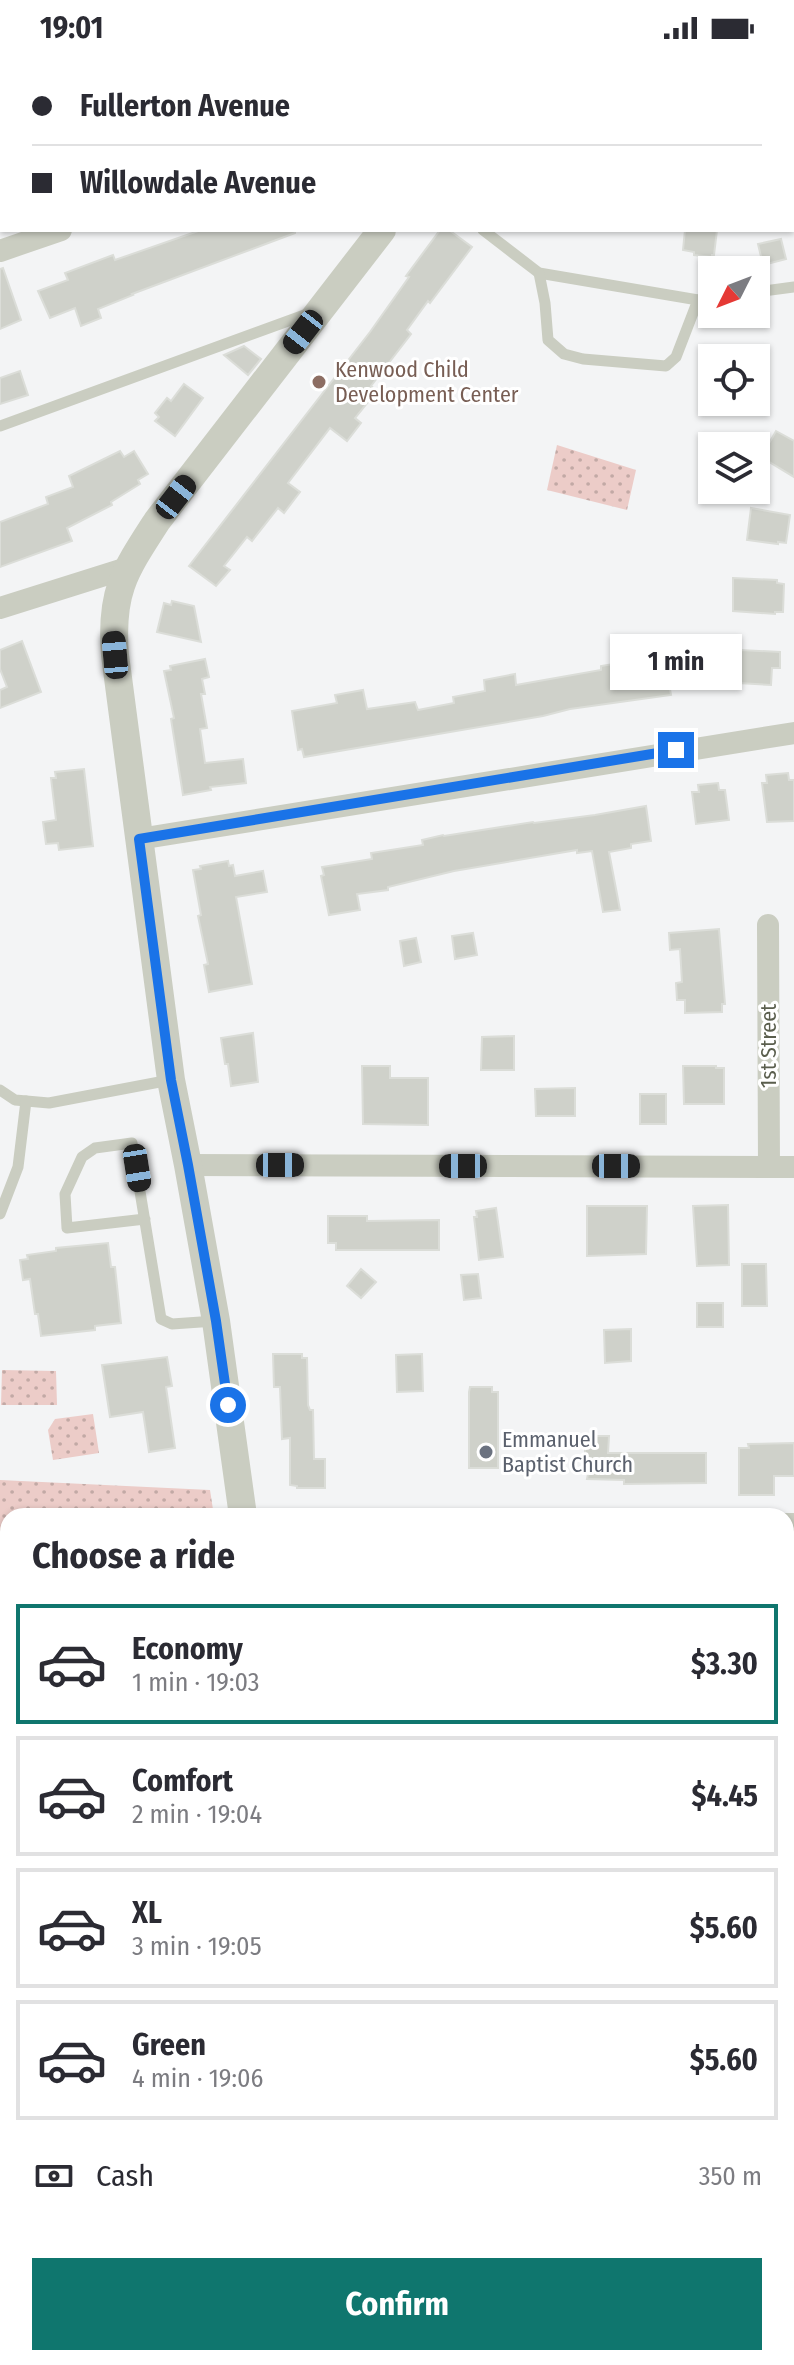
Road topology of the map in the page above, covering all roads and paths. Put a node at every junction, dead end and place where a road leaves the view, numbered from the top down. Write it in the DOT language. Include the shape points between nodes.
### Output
graph roads {
  1 [pos="55,232"];
  2 [pos="380,232"];
  3 [pos="486,232"];
  4 [pos="0,251"];
  5 [pos="539,273"];
  6 [pos="794,287"];
  7 [pos="770,290"];
  8 [pos="698,300"];
  9 [pos="321,309"];
  10 [pos="0,426"];
  11 [pos="127,568"];
  12 [pos="0,608"];
  13 [pos="794,733"];
  14 [pos="139,839"];
  15 [pos="768,925"];
  16 [pos="171,1080"];
  17 [pos="0,1091"];
  18 [pos="26,1101"];
  19 [pos="188,1165"];
  20 [pos="769,1167"];
  21 [pos="794,1167"];
  22 [pos="0,1214"];
  23 [pos="145,1219"];
  24 [pos="216,1321"];
  25 [pos="242,1508"];
  1 -- 4 [label="street"];
  2 -- 9 [label="street"];
  3 -- 5 [label="lane"];
  5 -- 8 [label="lane"];
  5 -- 8 [label="lane" via="548,340 564,354 583,359 666,366 676,357"];
  6 -- 7 [label="lane"];
  9 -- 10 [label="lane"];
  9 -- 11 [label="street" via="157,521"];
  11 -- 12 [label="street"];
  11 -- 14 [label="street" via="113,627"];
  13 -- 14 [label="street"];
  14 -- 16 [label="street"];
  15 -- 20 [label="street, 1st Street"];
  16 -- 18 [label="lane" via="49,1103"];
  16 -- 19 [label="street"];
  17 -- 18 [label="lane"];
  18 -- 22 [label="lane" via="18,1167"];
  19 -- 20 [label="street"];
  19 -- 24 [label="street"];
  20 -- 21 [label="street"];
  23 -- 23 [label="lane" via="67,1228 65,1194 82,1157 95,1148 132,1143"];
  23 -- 24 [label="lane" via="161,1319 172,1324"];
  24 -- 25 [label="street"];
}
